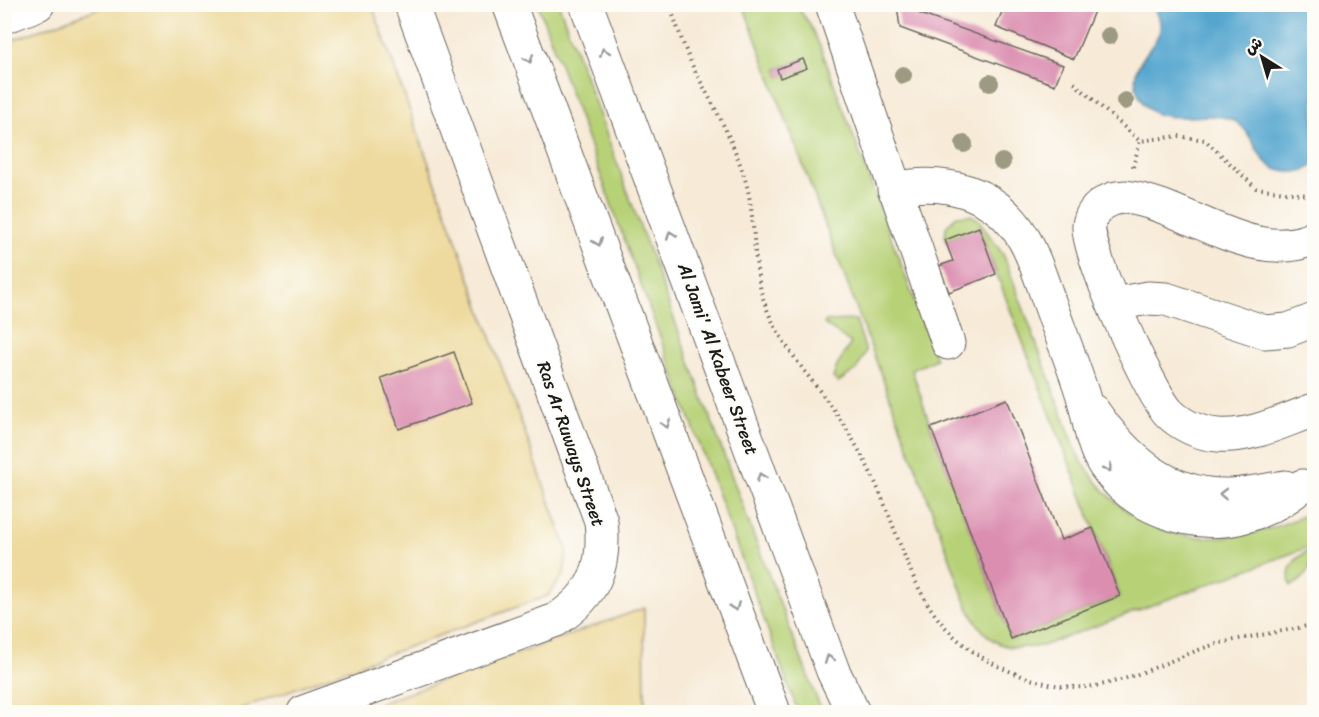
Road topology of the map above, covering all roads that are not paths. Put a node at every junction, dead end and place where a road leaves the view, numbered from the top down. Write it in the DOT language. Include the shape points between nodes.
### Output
graph roads {
  1 [pos="38,4"];
  2 [pos="411,4"];
  3 [pos="508,4"];
  4 [pos="832,4"];
  5 [pos="588,7"];
  6 [pos="4,17"];
  7 [pos="894,189"];
  8 [pos="1314,238"];
  9 [pos="1114,304"];
  10 [pos="1314,320"];
  11 [pos="948,343"];
  12 [pos="1314,410"];
  13 [pos="1308,484"];
  14 [pos="304,712"];
  15 [pos="774,712"];
  16 [pos="853,712"];
  1 -- 6 [label="main road"];
  2 -- 14 [label="main road, Ras Ar Ruways Street" via="601,521 600,567 590,589 574,608 556,620"];
  3 -- 15 [label="main road, one-way"];
  4 -- 7 [label="main road"];
  16 -- 5 [label="main road, Al Jami' Al Kabeer Street, one-way" via="833,671"];
  7 -- 11 [label="main road"];
  7 -- 13 [label="main road" via="943,184 967,190 1007,217 1024,239 1035,264 1082,394 1093,446 1124,488 1145,503 1194,520 1244,517 1274,506"];
  8 -- 9 [label="main road" via="1296,246 1270,247 1126,197 1109,200 1099,206 1089,225 1092,246"];
  9 -- 10 [label="main road" via="1166,299 1265,332 1288,330"];
  9 -- 12 [label="main road" via="1157,399 1184,424 1217,435 1235,435"];
}
